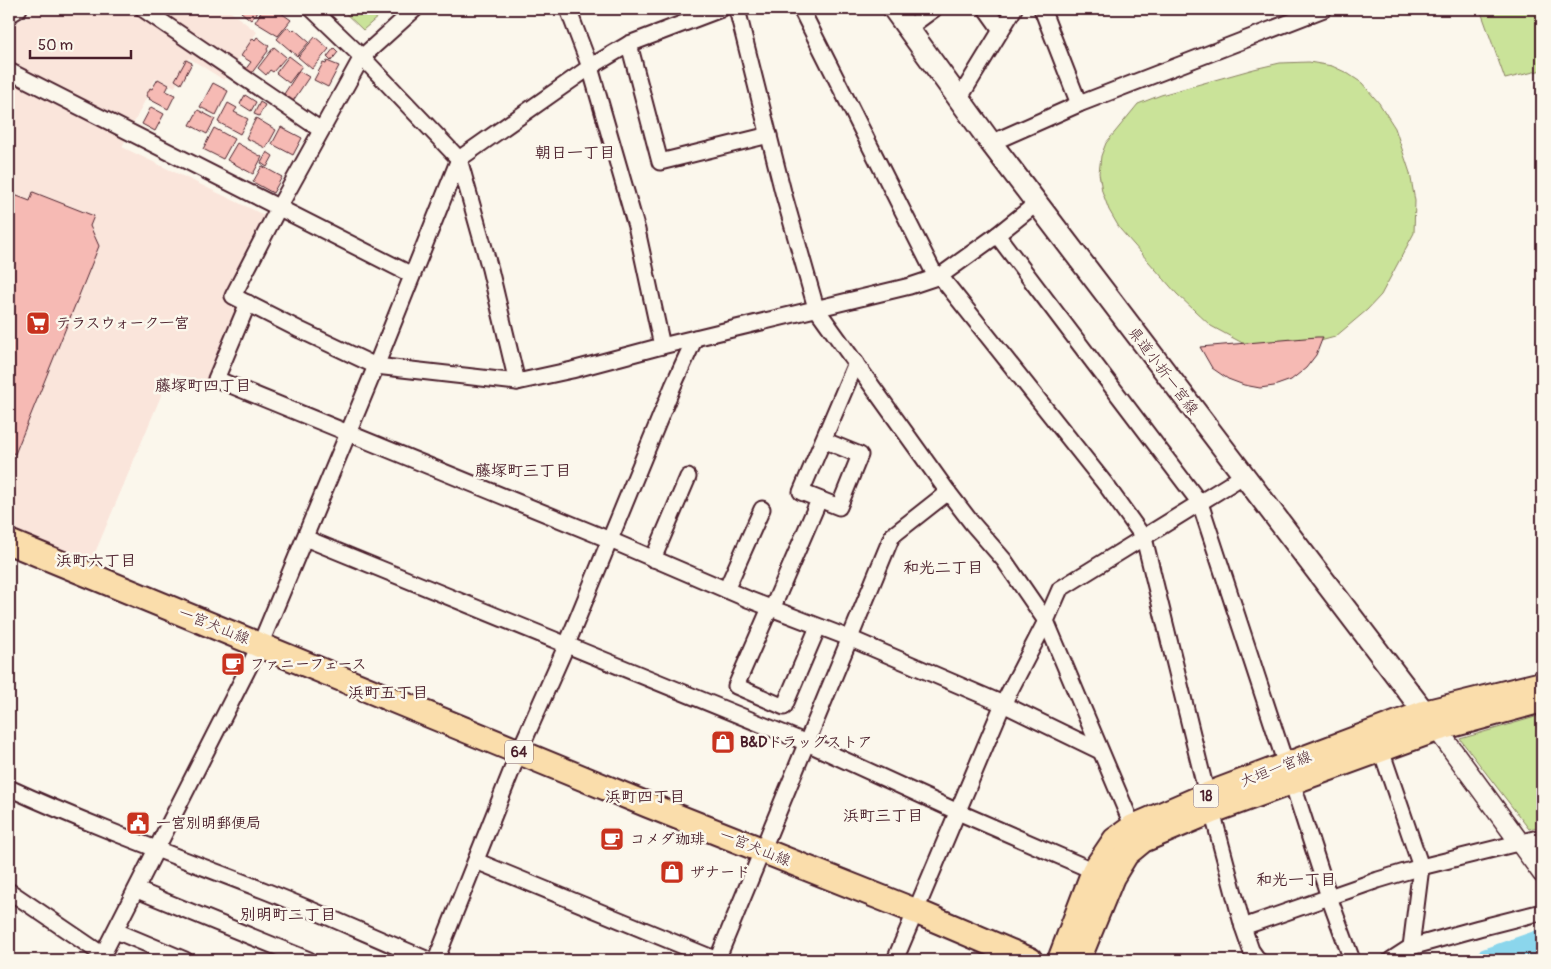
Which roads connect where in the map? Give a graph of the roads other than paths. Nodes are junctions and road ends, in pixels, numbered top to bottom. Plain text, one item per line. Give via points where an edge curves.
1 (20, 9) edge
2 (143, 9) edge
3 (312, 9) edge
4 (415, 9) edge
5 (568, 9) edge
6 (721, 9) edge
7 (737, 9) edge
8 (801, 9) edge
9 (894, 9) edge
10 (934, 9) edge
11 (986, 9) edge
12 (1014, 9) edge
13 (1042, 9) edge
14 (1324, 9) edge
15 (1301, 13) edge
16 (9, 15) edge
17 (908, 28) junction
18 (1001, 30) junction
19 (628, 44) junction
20 (362, 57) junction
21 (590, 67) junction
22 (9, 71) edge
23 (959, 100) junction
24 (1079, 104) junction
25 (322, 130) junction
26 (769, 134) junction
27 (991, 143) junction
28 (459, 159) junction
29 (1037, 203) junction
30 (279, 207) junction
31 (997, 235) junction
32 (412, 275) junction
33 (938, 276) junction
34 (248, 304) junction
35 (816, 308) junction
36 (694, 338) junction
37 (662, 346) junction
38 (856, 363) junction
39 (376, 366) junction
40 (517, 382) junction
41 (347, 433) junction
42 (823, 440) junction
43 (1243, 476) junction
44 (688, 477) dead end
45 (948, 492) junction
46 (1200, 503) junction
47 (816, 507) dead end
48 (762, 509) dead end
49 (305, 538) junction
50 (1144, 538) junction
51 (610, 540) junction
52 (9, 542) edge
53 (652, 559) junction
54 (726, 590) junction
55 (771, 609) junction
56 (1046, 621) junction
57 (818, 627) junction
58 (849, 638) junction
59 (567, 644) junction
60 (260, 645) junction
61 (1542, 684) edge
62 (1542, 700) edge
63 (1003, 704) junction
64 (1430, 721) junction
65 (806, 743) junction
66 (1381, 750) junction
67 (1100, 751) junction
68 (520, 752) junction
69 (1289, 774) junction
70 (9, 788) edge
71 (1210, 803) junction
72 (958, 812) junction
73 (1133, 827) junction
74 (1542, 837) edge
75 (1520, 842) junction
76 (761, 850) junction
77 (156, 851) junction
78 (476, 861) junction
79 (1421, 867) junction
80 (1094, 872) junction
81 (1542, 873) edge
82 (137, 890) junction
83 (9, 891) edge
84 (1329, 897) junction
85 (915, 911) junction
86 (1542, 912) edge
87 (1243, 927) junction
88 (116, 932) junction
89 (1411, 947) junction
90 (102, 958) edge
91 (185, 960) edge
92 (308, 960) edge
93 (428, 960) edge
94 (436, 960) edge
95 (717, 960) edge
96 (895, 960) edge
97 (1030, 960) edge
98 (1060, 960) edge
99 (1078, 960) edge
100 (1258, 960) edge
101 (1352, 960) edge
102 (1391, 960) edge

1 - 16 street
2 - 25 street
3 - 20 street
4 - 20 street
5 - 21 street
6 - 19 street
7 - 26 street
8 - 33 street
9 - 17 main road, 県道小折一宮線
10 - 17 street
11 - 18 street
12 - 18 street
13 - 24 street
14 - 15 street
15 - 24 street
17 - 23 main road, 県道小折一宮線
18 - 23 street
19 - 21 street
19 - 26 street via 660,162
20 - 25 street
20 - 28 street
21 - 28 street
21 - 37 street via 637,230
22 - 30 street
23 - 27 main road, 県道小折一宮線
24 - 27 street
25 - 30 street
26 - 35 street
27 - 29 main road, 県道小折一宮線
28 - 32 street
28 - 40 street
29 - 31 street
29 - 43 main road, 県道小折一宮線
30 - 32 street
30 - 34 street via 233,296
31 - 33 street
31 - 46 street
32 - 39 street
33 - 35 street via 910,286
33 - 50 street via 1106,485
34 - 39 street
34 - 41 street via 216,379
35 - 36 street
35 - 38 street
36 - 37 street
36 - 51 street
37 - 40 street
38 - 42 street
38 - 45 street
39 - 40 street
39 - 41 street
41 - 49 street
41 - 51 street
42 - 42 street via 801,492 839,507 860,455
43 - 46 street
43 - 64 main road, 県道小折一宮線
44 - 53 street
45 - 56 street via 1004,560
45 - 58 street via 892,536
46 - 50 street
46 - 69 street
47 - 55 street
48 - 54 street
49 - 59 street
49 - 60 street
50 - 56 street via 1060,589
50 - 71 street
51 - 53 street
51 - 59 street
52 - 60 main road, 一宮犬山線 / 64
53 - 54 street
54 - 55 street
55 - 57 street
55 - 57 street via 736,686 784,707
56 - 63 street
56 - 67 street
57 - 58 street
58 - 63 street
58 - 65 street
59 - 65 street
59 - 68 street
60 - 68 main road, 一宮犬山線 / 64
60 - 77 street
61 - 64 main road, 大垣一宮線 / 18
62 - 64 main road, 大垣一宮線 / 18
63 - 67 street
63 - 72 street
64 - 66 main road, 大垣一宮線 / 18
64 - 69 main road, 大垣一宮線 / 18
64 - 75 street
65 - 72 street
65 - 76 street
66 - 69 main road, 大垣一宮線 / 18
66 - 79 street
67 - 73 street
68 - 76 main road, 一宮犬山線 / 64
68 - 78 street
69 - 71 main road, 大垣一宮線 / 18
69 - 84 street
70 - 77 street
71 - 73 main road, 大垣一宮線 / 18
71 - 87 street
71 - 99 main road, 大垣一宮線 / 18 via 1142,840 1126,854 1112,877
72 - 80 street
72 - 85 street
73 - 80 main road, 大垣一宮線 / 18 via 1115,840
74 - 75 street
75 - 79 street
75 - 81 street
76 - 85 main road, 一宮犬山線 / 64
76 - 95 street
77 - 82 street
77 - 93 street via 265,891
78 - 94 street
78 - 95 street
79 - 84 street
79 - 89 street
80 - 98 main road, 大垣一宮線 / 18
82 - 88 street
82 - 92 street
83 - 90 street
84 - 87 street
84 - 101 street
85 - 96 street
85 - 97 main road, 一宮犬山線 / 64
86 - 89 street
87 - 100 street via 1250,950
88 - 90 street
88 - 91 street
89 - 102 street

